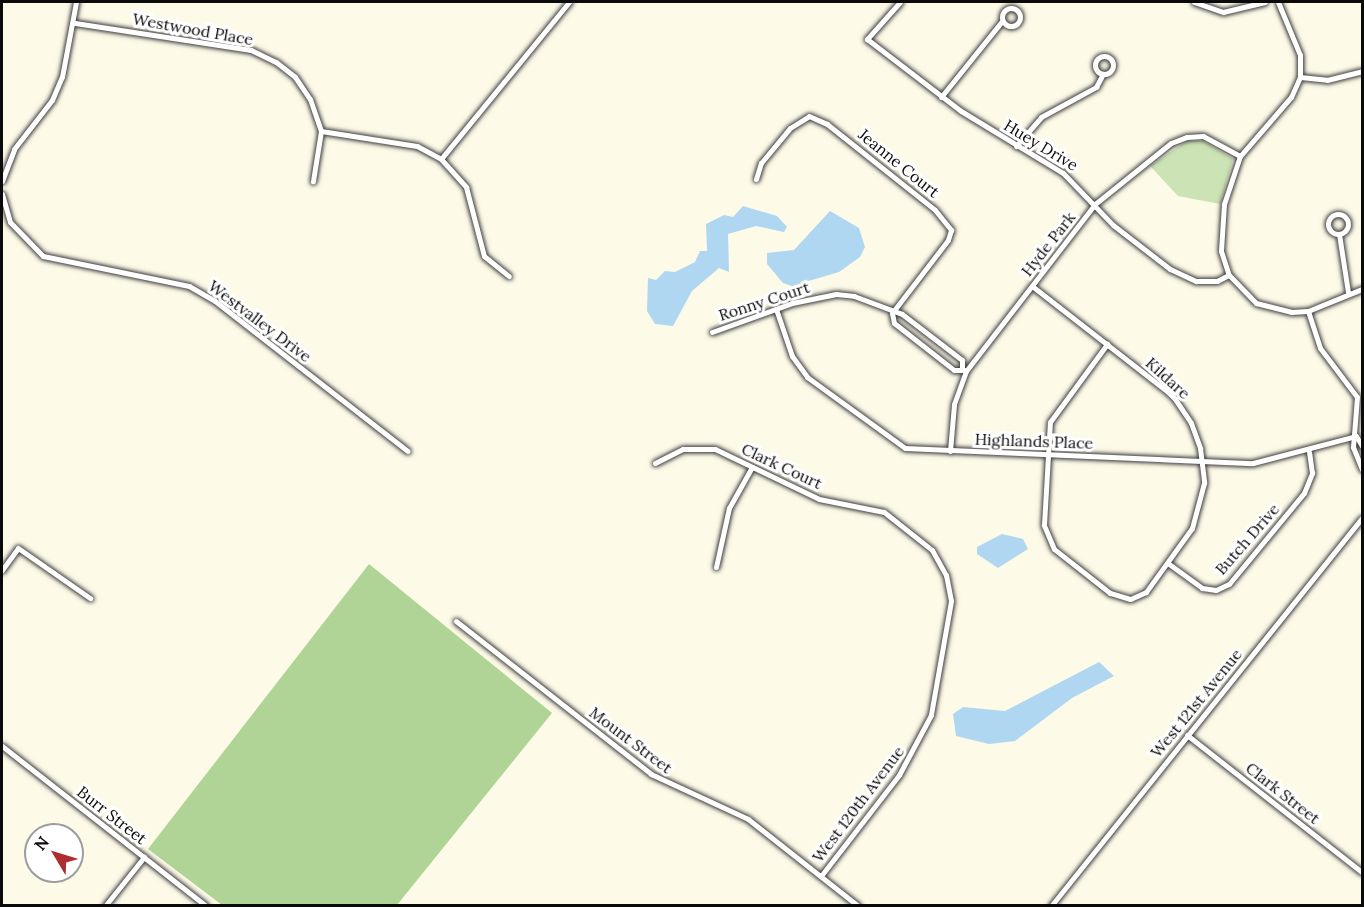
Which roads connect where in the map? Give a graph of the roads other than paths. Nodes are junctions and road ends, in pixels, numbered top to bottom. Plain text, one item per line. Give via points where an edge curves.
1 (76, 2) edge
2 (560, 2) edge
3 (900, 2) edge
4 (1194, 2) edge
5 (1264, 2) edge
6 (1278, 2) edge
7 (567, 4) edge
8 (1002, 21) dead end
9 (75, 23) junction
10 (1362, 71) edge
11 (1103, 74) dead end
12 (1300, 77) junction
13 (940, 97) junction
14 (321, 131) junction
15 (1016, 146) junction
16 (1240, 156) junction
17 (441, 159) junction
18 (756, 179) dead end
19 (2, 181) edge
20 (313, 181) dead end
21 (2, 194) edge
22 (1095, 204) junction
23 (1339, 234) dead end
24 (1229, 275) junction
25 (509, 276) dead end
26 (1032, 286) junction
27 (1362, 290) edge
28 (1348, 292) junction
29 (776, 309) junction
30 (1308, 311) junction
31 (892, 313) junction
32 (712, 332) dead end
33 (1107, 344) junction
34 (964, 369) junction
35 (1356, 436) junction
36 (1362, 446) edge
37 (408, 451) dead end
38 (950, 451) junction
39 (1309, 452) junction
40 (1046, 456) junction
41 (1203, 461) junction
42 (655, 463) dead end
43 (752, 467) junction
44 (1362, 469) edge
45 (1362, 518) edge
46 (1169, 564) junction
47 (716, 567) dead end
48 (2, 570) edge
49 (946, 574) joint
50 (90, 598) dead end
51 (456, 621) dead end
52 (1187, 735) junction
53 (2, 746) edge
54 (144, 857) junction
55 (1362, 872) edge
56 (821, 876) junction
57 (105, 906) edge
58 (206, 906) edge
59 (858, 906) edge
60 (1051, 906) edge

1 - 9 street
2 - 7 street
3 - 13 street, Huey Drive via 867,39
4 - 5 street via 1223,12
6 - 12 street via 1300,55
7 - 17 street
8 - 13 street
9 - 14 street, Westwood Place via 251,51 295,77 310,99
9 - 19 street via 52,100 14,149
10 - 12 street via 1327,80
11 - 15 street via 1096,87 1041,117
12 - 16 street via 1291,96
13 - 15 street, Huey Drive
14 - 17 street via 417,146
14 - 20 street, Westwood Place
15 - 22 street, Huey Drive via 1063,173
16 - 22 street, Hyde Park via 1203,136 1187,136 1171,143
16 - 24 street via 1228,188 1222,229
17 - 25 street via 466,187 484,256
18 - 31 street, Jeanne Court via 762,163 790,128 808,116 827,124 935,210 951,230 948,240
21 - 37 street, Westvalley Drive via 10,222 43,256 189,285
22 - 24 street, Huey Drive via 1138,247 1170,268 1196,280 1217,281
22 - 26 street, Hyde Park
23 - 28 street
24 - 30 street via 1256,303 1291,312
26 - 33 street, Kildare
26 - 34 street, Hyde Park
27 - 28 street
28 - 30 street
29 - 31 street, Ronny Court via 836,294 875,302
29 - 32 street, Ronny Court
29 - 38 street, Highlands Place via 792,356 826,394 905,448
30 - 35 street via 1320,348 1357,397
31 - 34 street, Ronny Court via 902,314 962,360
31 - 34 street, Ronny Court via 894,323 954,370
33 - 40 street via 1054,414
33 - 41 street, Kildare via 1175,399 1191,423
34 - 38 street, Hyde Park via 954,404
35 - 36 street
35 - 39 street, Highlands Place
35 - 44 street via 1353,447
38 - 40 street, Highlands Place
39 - 41 street, Highlands Place via 1270,462
39 - 46 street, Butch Drive via 1312,473 1304,493 1229,584 1216,590 1202,588
40 - 41 street, Highlands Place
40 - 46 street, Kildare via 1044,525 1054,549 1122,599 1146,592
41 - 46 street, Kildare via 1199,510
42 - 43 street, Clark Court via 697,446 715,449
43 - 47 street via 729,508
43 - 49 street, Clark Court via 819,499 884,512 932,550
45 - 52 street, West 121st Avenue
48 - 50 street via 18,548
49 - 56 street, West 120th Avenue via 951,601 931,715 899,775
51 - 56 street, Mount Street via 651,774 748,819
52 - 55 street, Clark Street
52 - 60 street, West 121st Avenue
53 - 54 street, Burr Street
54 - 57 street
54 - 58 street, Burr Street
56 - 59 street, Mount Street

